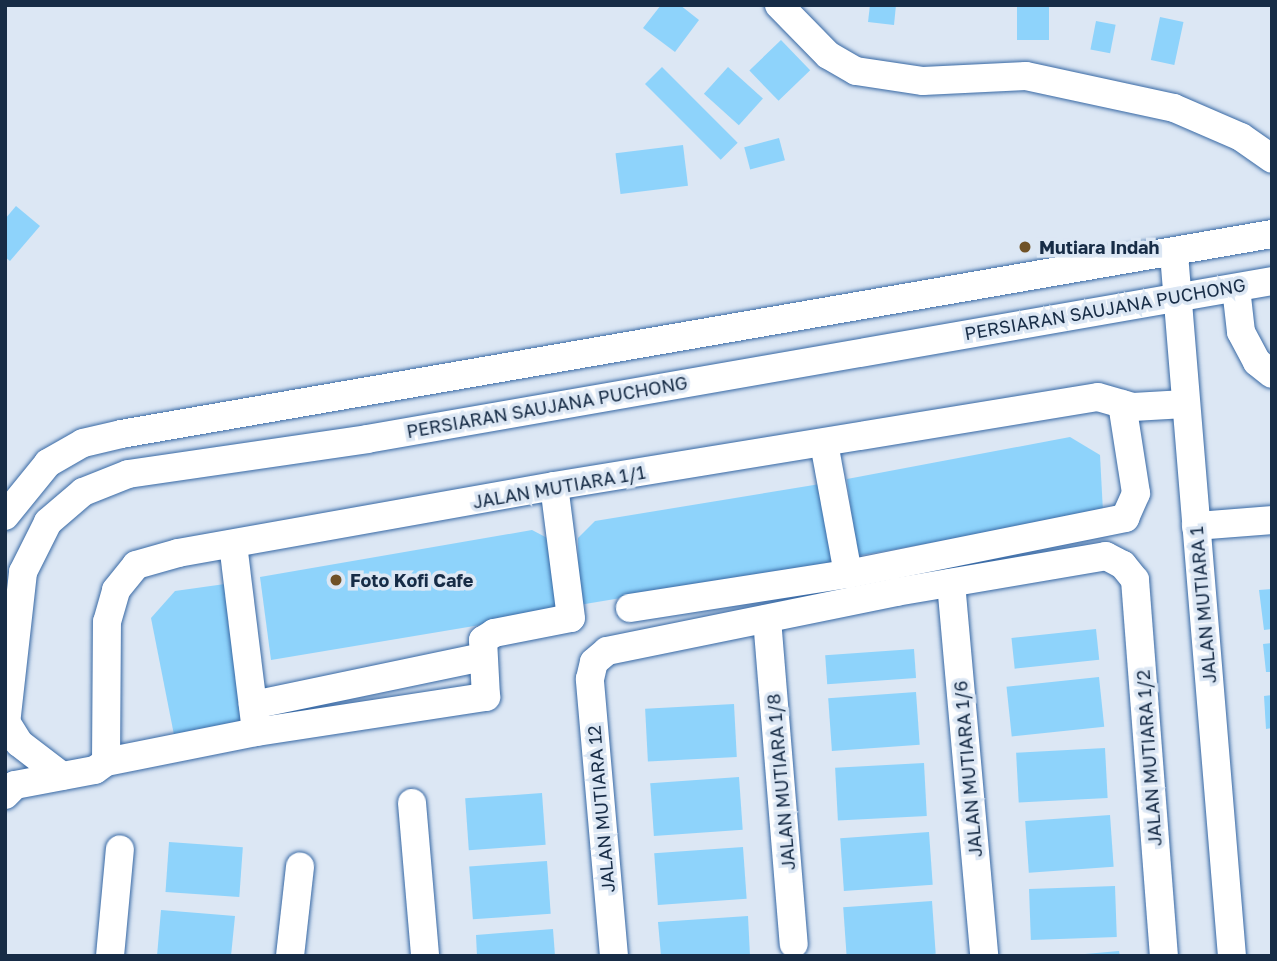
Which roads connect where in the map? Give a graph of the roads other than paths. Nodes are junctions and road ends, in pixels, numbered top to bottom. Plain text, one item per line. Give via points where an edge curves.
1 (779, 5) edge
2 (1272, 159) edge
3 (1272, 234) edge
4 (1174, 254) junction
5 (1272, 281) edge
6 (1236, 288) junction
7 (1177, 298) junction
8 (1272, 374) edge
9 (1122, 404) junction
10 (1185, 404) junction
11 (824, 443) junction
12 (554, 486) junction
13 (5, 516) edge
14 (1272, 520) edge
15 (1196, 526) junction
16 (233, 544) junction
17 (848, 574) junction
18 (951, 583) junction
19 (630, 608) dead end
20 (767, 619) junction
21 (482, 657) junction
22 (255, 719) junction
23 (6, 722) edge
24 (5, 733) edge
25 (106, 762) junction
26 (62, 776) junction
27 (5, 795) edge
28 (411, 803) dead end
29 (120, 849) dead end
30 (300, 867) dead end
31 (794, 944) dead end
32 (110, 956) edge
33 (290, 956) edge
34 (425, 956) edge
35 (614, 956) edge
36 (984, 956) edge
37 (1164, 956) edge
38 (1232, 956) edge

1 - 2 street via 828,55 856,71 923,81 1026,76 1174,108 1241,137
3 - 4 street
4 - 7 street, JALAN MUTIARA 1
4 - 13 street via 121,434 83,443 48,463
5 - 6 street, PERSIARAN SAUJANA PUCHONG
6 - 7 street, PERSIARAN SAUJANA PUCHONG
6 - 8 street via 1241,332 1257,362
7 - 10 street, JALAN MUTIARA 1
7 - 23 street, PERSIARAN SAUJANA PUCHONG via 367,439 128,474 83,492 48,522 23,572
9 - 10 street, JALAN MUTIARA 1/1
9 - 11 street, JALAN MUTIARA 1/1 via 1098,397
9 - 17 street via 1136,493 1125,519
10 - 15 street, JALAN MUTIARA 1
11 - 12 street, JALAN MUTIARA 1/1
11 - 17 street
12 - 16 street, JALAN MUTIARA 1/1
12 - 21 street via 571,618 494,633 483,640
14 - 15 street
15 - 38 street, JALAN MUTIARA 1
16 - 22 street
16 - 25 street, JALAN MUTIARA 1/1 via 136,565 116,590 107,622
17 - 19 street
18 - 20 street
18 - 36 street, JALAN MUTIARA 1/6
18 - 37 street, JALAN MUTIARA 1/2 via 1106,556 1123,565 1135,580
20 - 31 street, JALAN MUTIARA 1/8
20 - 35 street, JALAN MUTIARA 12 via 607,650 594,662 590,679
21 - 22 street
21 - 22 street via 486,697
22 - 25 street
23 - 24 street, PERSIARAN SAUJANA PUCHONG
23 - 26 street via 19,743
25 - 26 street via 95,770
26 - 27 street via 15,785
28 - 34 street
29 - 32 street
30 - 33 street

